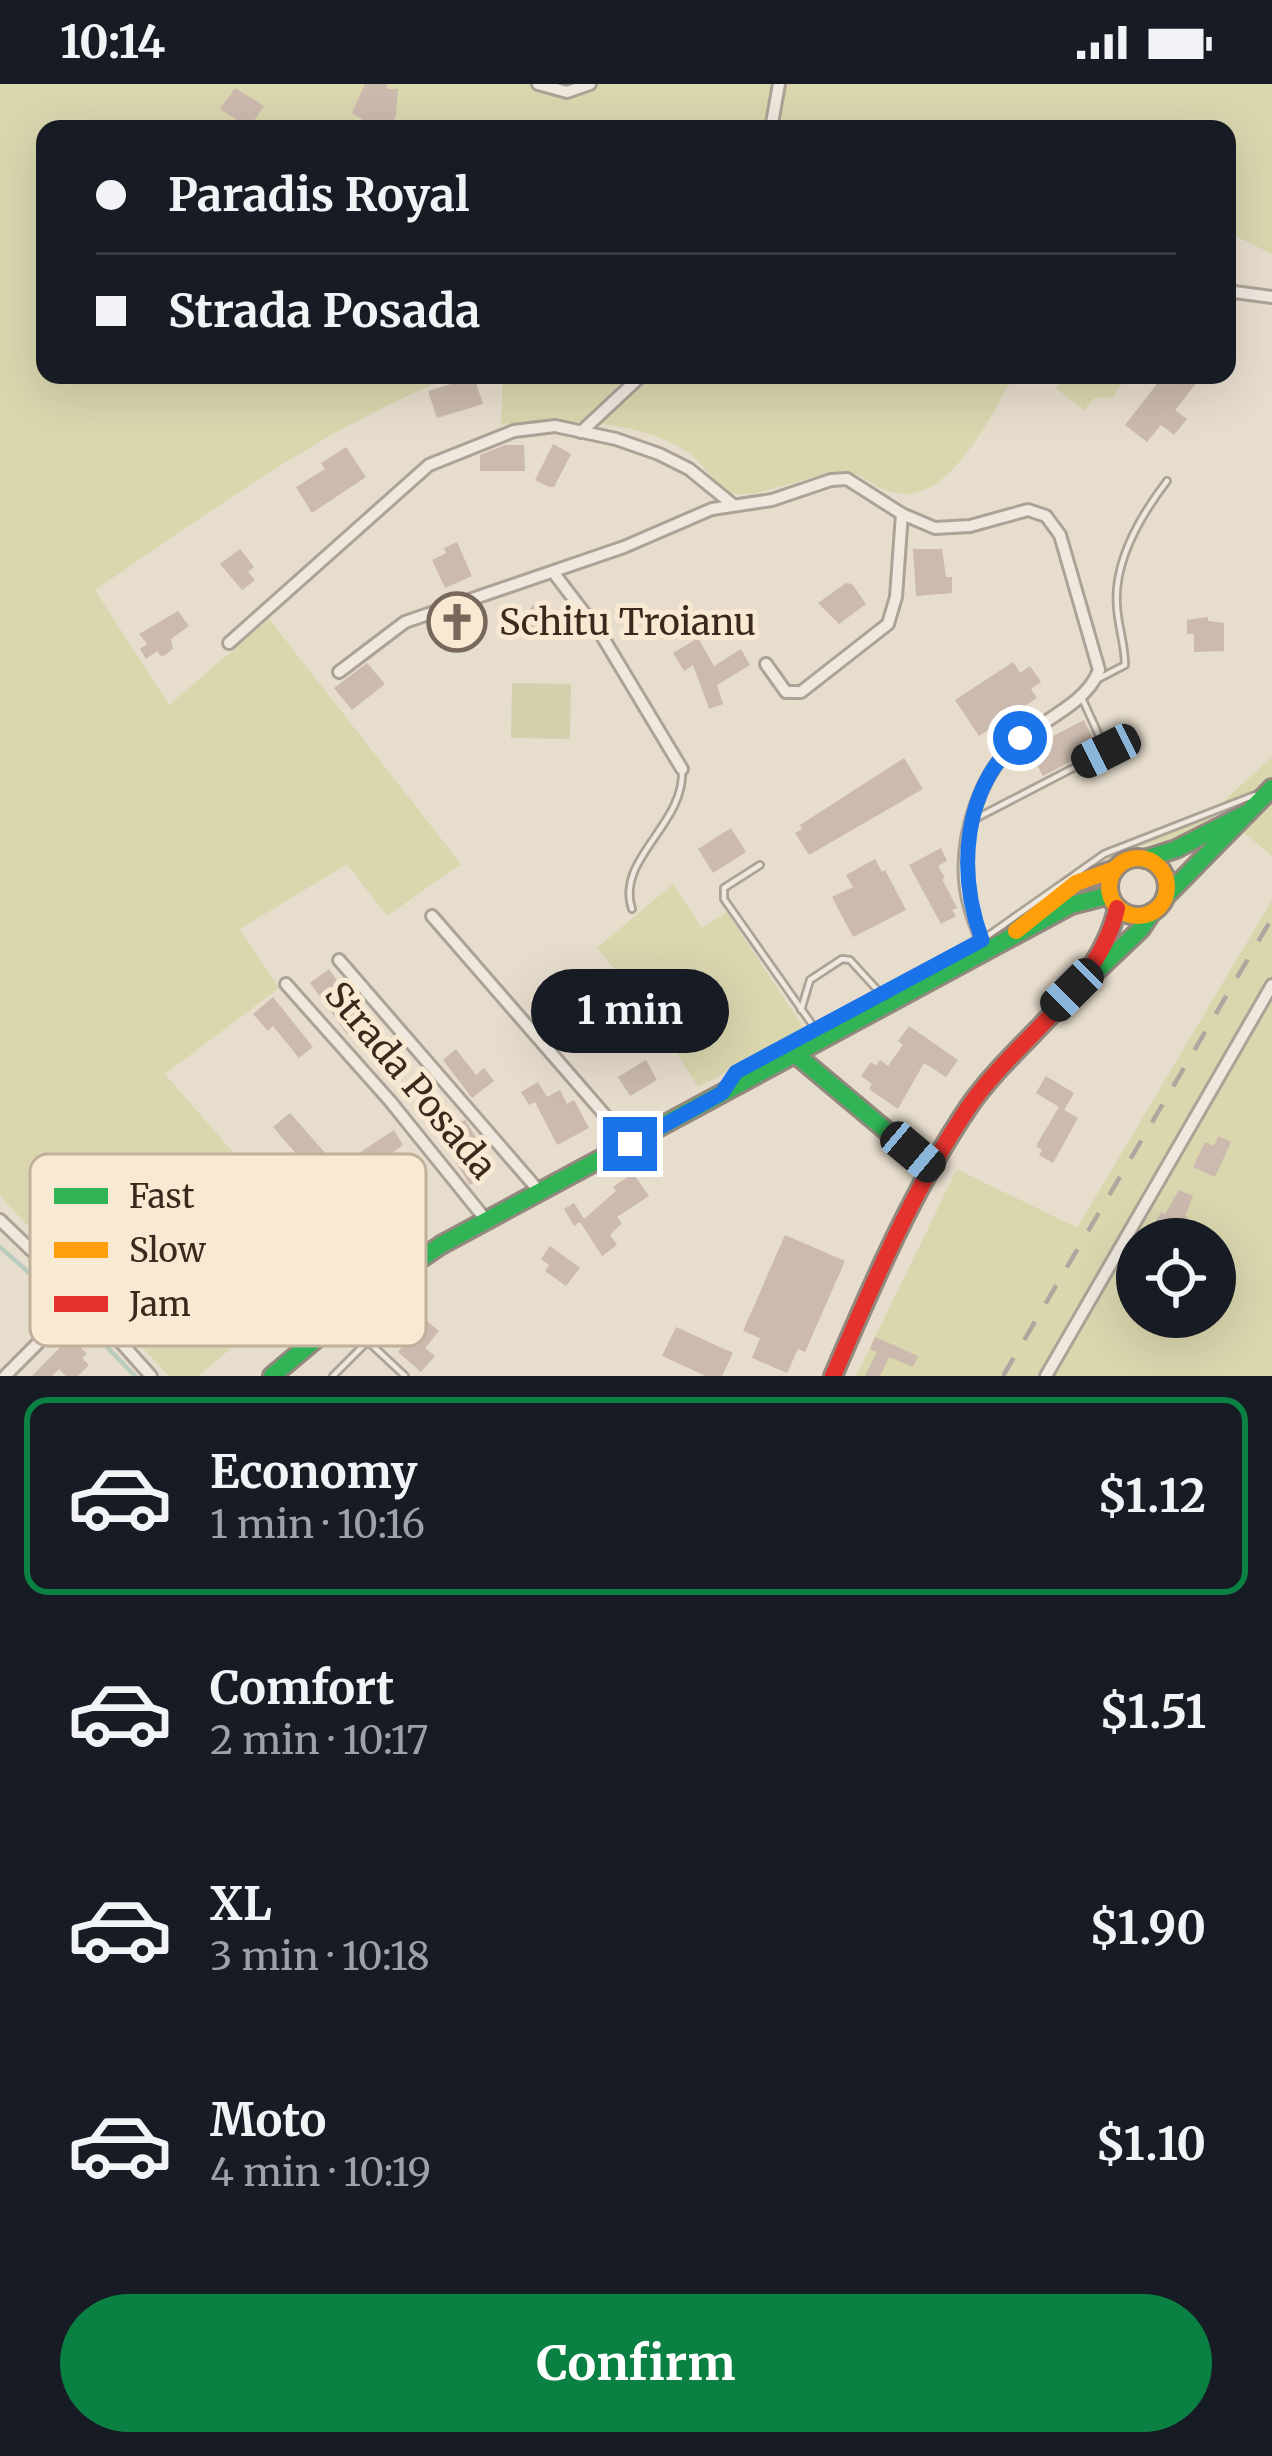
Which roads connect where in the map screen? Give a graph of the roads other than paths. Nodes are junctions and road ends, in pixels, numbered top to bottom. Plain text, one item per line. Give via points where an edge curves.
1 (538, 84) edge
2 (590, 84) edge
3 (779, 84) edge
4 (773, 120) edge
5 (1236, 292) edge
6 (1272, 297) edge
7 (632, 384) edge
8 (581, 432) junction
9 (1167, 481) dead end
10 (732, 504) junction
11 (902, 514) junction
12 (557, 570) junction
13 (229, 643) dead end
14 (766, 664) dead end
15 (340, 671) dead end
16 (1095, 680) junction
17 (1081, 695) junction
18 (682, 769) joint
19 (1272, 789) edge
20 (1246, 813) junction
21 (973, 820) junction
22 (1145, 859) junction
23 (760, 865) dead end
24 (1115, 869) junction
25 (1113, 902) junction
26 (1159, 905) junction
27 (632, 909) dead end
28 (431, 916) dead end
29 (1008, 939) junction
30 (984, 945) junction
31 (339, 960) dead end
32 (286, 984) dead end
33 (1272, 985) edge
34 (1072, 990) junction
35 (885, 999) junction
36 (801, 1010) junction
37 (819, 1035) junction
38 (795, 1054) junction
39 (722, 1093) junction
40 (630, 1144) junction
41 (931, 1168) junction
42 (539, 1191) junction
43 (0, 1220) edge
44 (486, 1220) junction
45 (30, 1249) edge
46 (426, 1258) edge
47 (35, 1346) edge
48 (125, 1346) edge
49 (306, 1346) edge
50 (364, 1346) edge
51 (372, 1346) edge
52 (5, 1376) edge
53 (152, 1376) edge
54 (272, 1376) edge
55 (333, 1376) edge
56 (406, 1376) edge
57 (833, 1376) edge
58 (1046, 1376) edge

1 - 2 street via 567,92
3 - 4 street
5 - 6 street
7 - 8 street
8 - 10 street via 676,461
8 - 13 street via 514,431 429,465
9 - 16 lane via 1119,575 1125,665
10 - 11 street via 847,479
10 - 12 street
11 - 14 street via 888,624 801,692 786,692
11 - 16 street via 954,529 1016,510 1046,516 1060,535 1099,670
12 - 15 street via 405,622
12 - 18 street
16 - 17 street
17 - 21 street via 1009,748
17 - 21 lane via 1106,751
18 - 27 lane via 671,817 630,879
19 - 20 main road
19 - 30 lane via 1104,854
20 - 22 main road
20 - 26 main road
21 - 30 street via 965,873
22 - 24 main road
22 - 26 main road via 1166,878
23 - 36 lane via 723,895
24 - 25 main road
24 - 29 main road, Strada Posada via 1076,883
25 - 26 main road via 1134,916
25 - 29 main road, Strada Posada via 1084,899
25 - 34 main road via 1110,938
26 - 34 main road
28 - 40 street
29 - 30 main road, Strada Posada
30 - 35 main road, Strada Posada
31 - 42 street
32 - 44 street, Strada Posada
33 - 58 street
34 - 41 main road via 1000,1066
35 - 36 lane via 845,958 810,980
35 - 37 main road, Strada Posada
36 - 37 lane
37 - 38 main road, Strada Posada
37 - 39 lane via 736,1072
38 - 39 main road, Strada Posada
38 - 41 main road
39 - 40 main road, Strada Posada
40 - 42 main road, Strada Posada
41 - 57 main road
42 - 44 main road, Strada Posada
43 - 45 street
44 - 46 main road, Strada Posada
47 - 52 street
48 - 53 street
49 - 54 main road, Strada Posada
50 - 55 lane
51 - 56 lane

